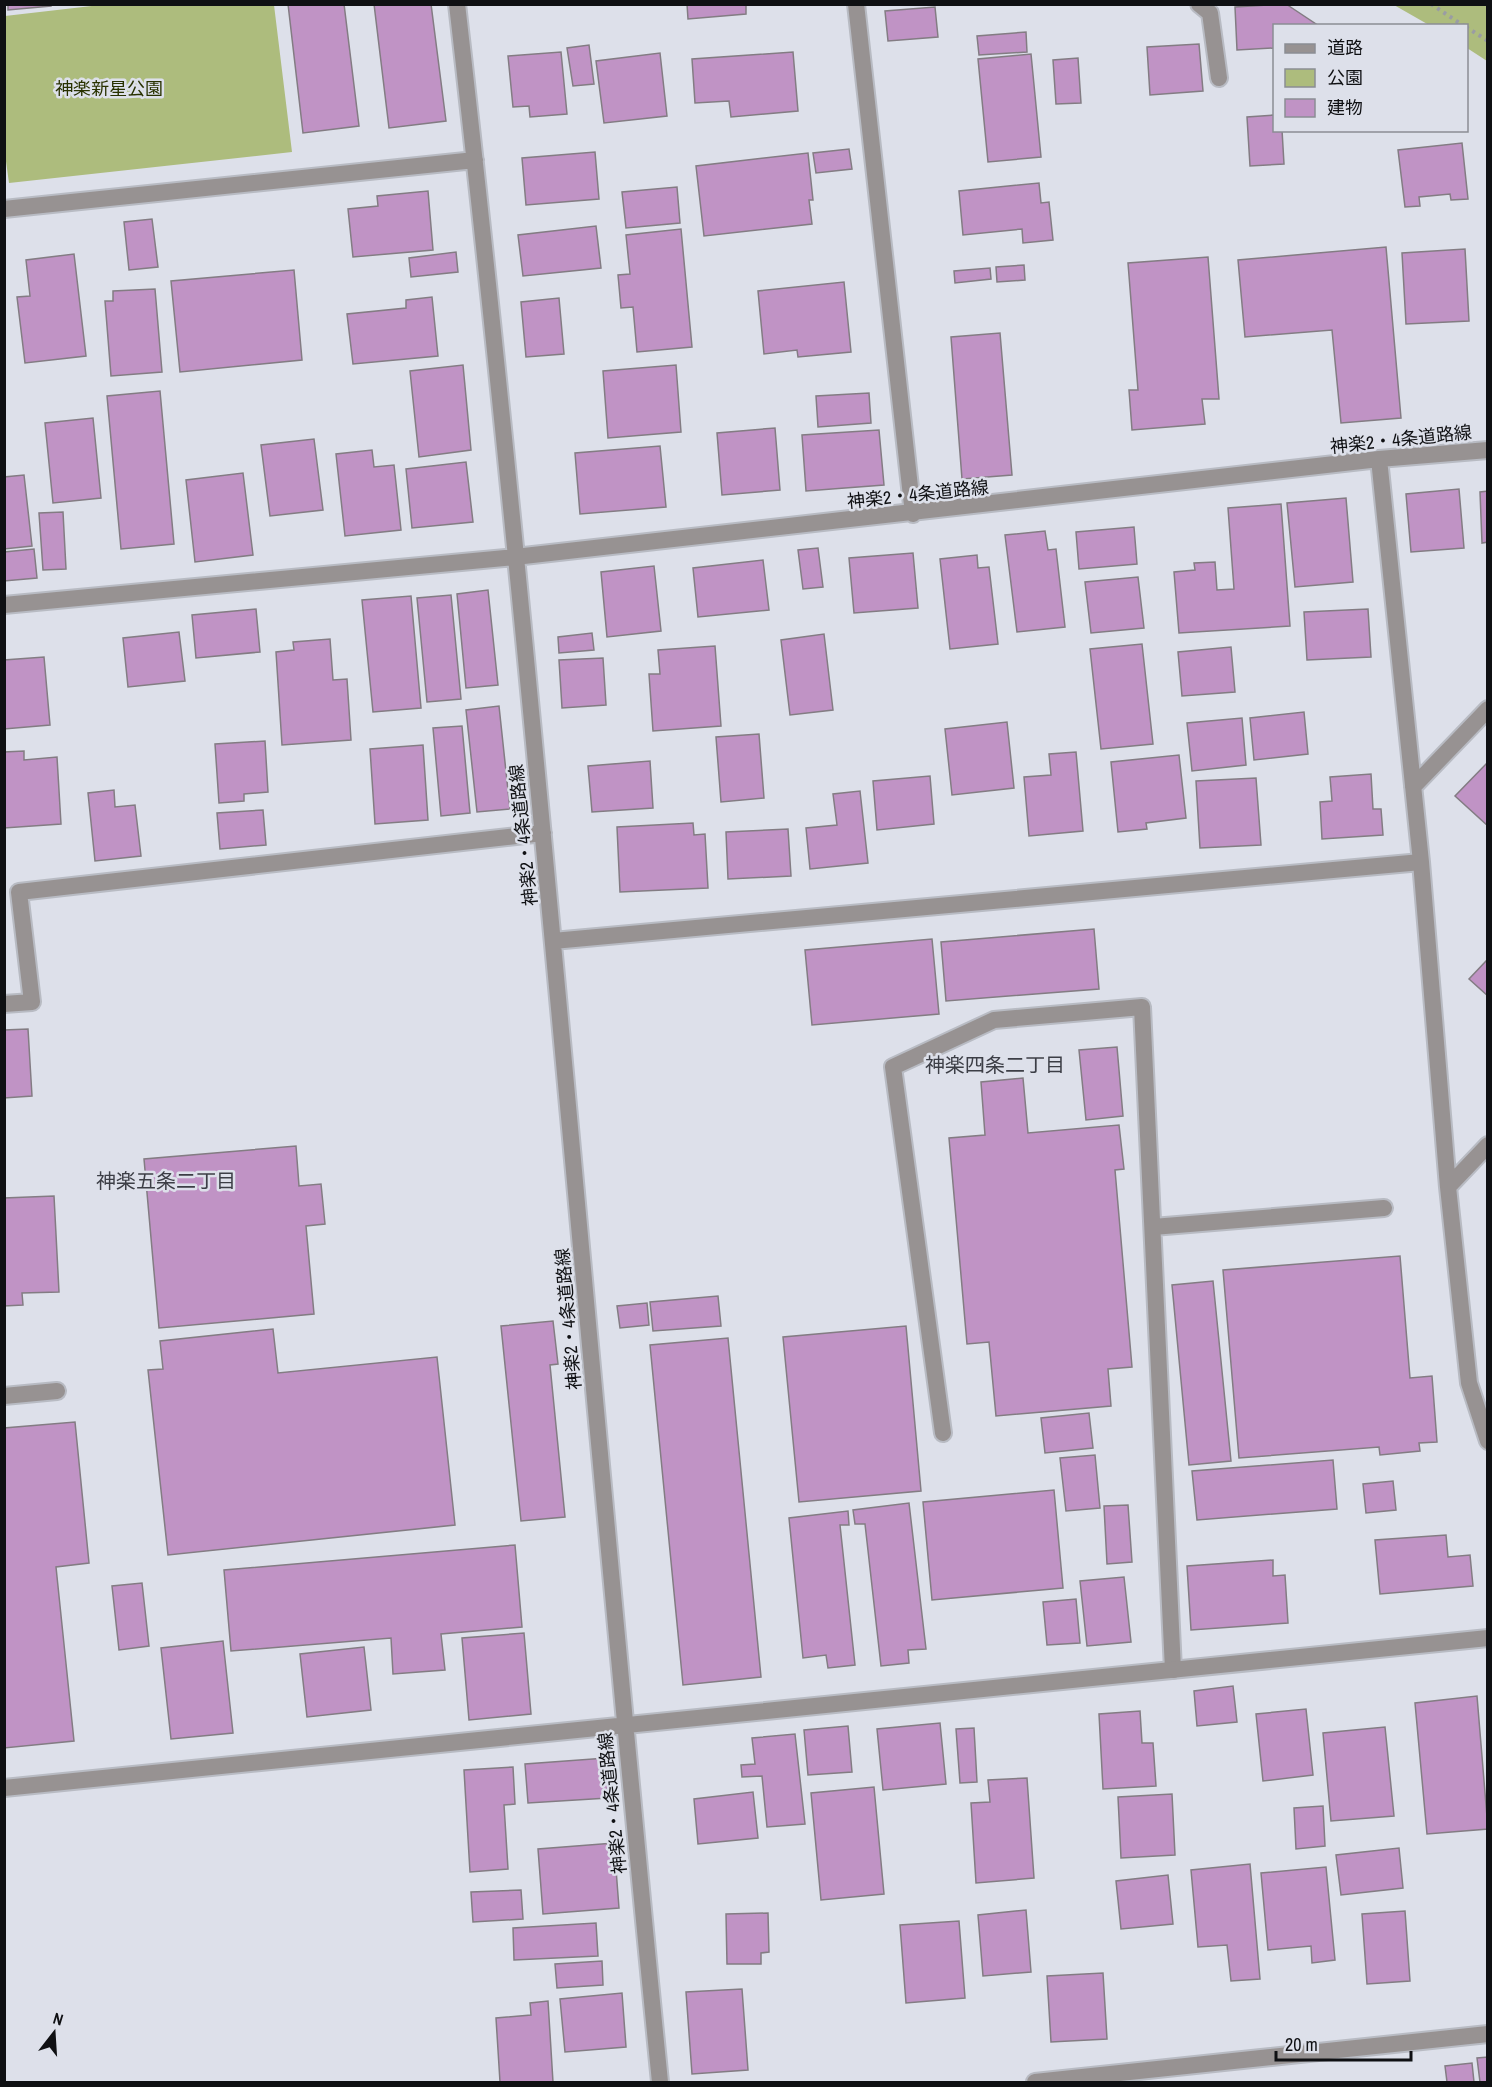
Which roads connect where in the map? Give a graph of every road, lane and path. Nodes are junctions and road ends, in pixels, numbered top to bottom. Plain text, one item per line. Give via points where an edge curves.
1 (457, 4) edge
2 (856, 4) edge
3 (1199, 4) edge
4 (1431, 4) edge
5 (1462, 24) edge
6 (1468, 28) edge
7 (1488, 41) edge
8 (1219, 78) dead end
9 (475, 160) junction
10 (4, 208) edge
11 (1488, 450) edge
12 (1379, 459) junction
13 (913, 514) junction
14 (515, 557) junction
15 (4, 605) edge
16 (1488, 709) edge
17 (1413, 787) junction
18 (543, 833) junction
19 (1420, 862) junction
20 (554, 941) junction
21 (4, 1004) edge
22 (1488, 1145) edge
23 (1448, 1187) junction
24 (1384, 1208) dead end
25 (1153, 1227) junction
26 (57, 1391) dead end
27 (4, 1396) edge
28 (943, 1433) dead end
29 (1488, 1441) edge
30 (1488, 1638) edge
31 (1173, 1670) junction
32 (623, 1724) junction
33 (4, 1788) edge
34 (1488, 2034) edge
35 (660, 2082) edge
36 (1035, 2082) edge

1 - 9 street
2 - 13 street
3 - 8 street via 1210,13
4 - 5 path
6 - 7 path
9 - 10 street
9 - 14 street
11 - 12 street, 神楽2・4条道路線
12 - 13 street, 神楽2・4条道路線
12 - 17 street
13 - 14 street, 神楽2・4条道路線
14 - 15 street
14 - 18 street, 神楽2・4条道路線
16 - 17 street
17 - 19 street
18 - 20 street, 神楽2・4条道路線
18 - 21 street via 19,892 32,1002
19 - 20 street
19 - 23 street
20 - 32 street, 神楽2・4条道路線
22 - 23 street
23 - 29 street via 1469,1383
24 - 25 street
25 - 28 street via 1142,1007 994,1020 893,1067
25 - 31 street
26 - 27 street
30 - 31 street
31 - 32 street
32 - 33 street
32 - 35 street, 神楽2・4条道路線
34 - 36 street

